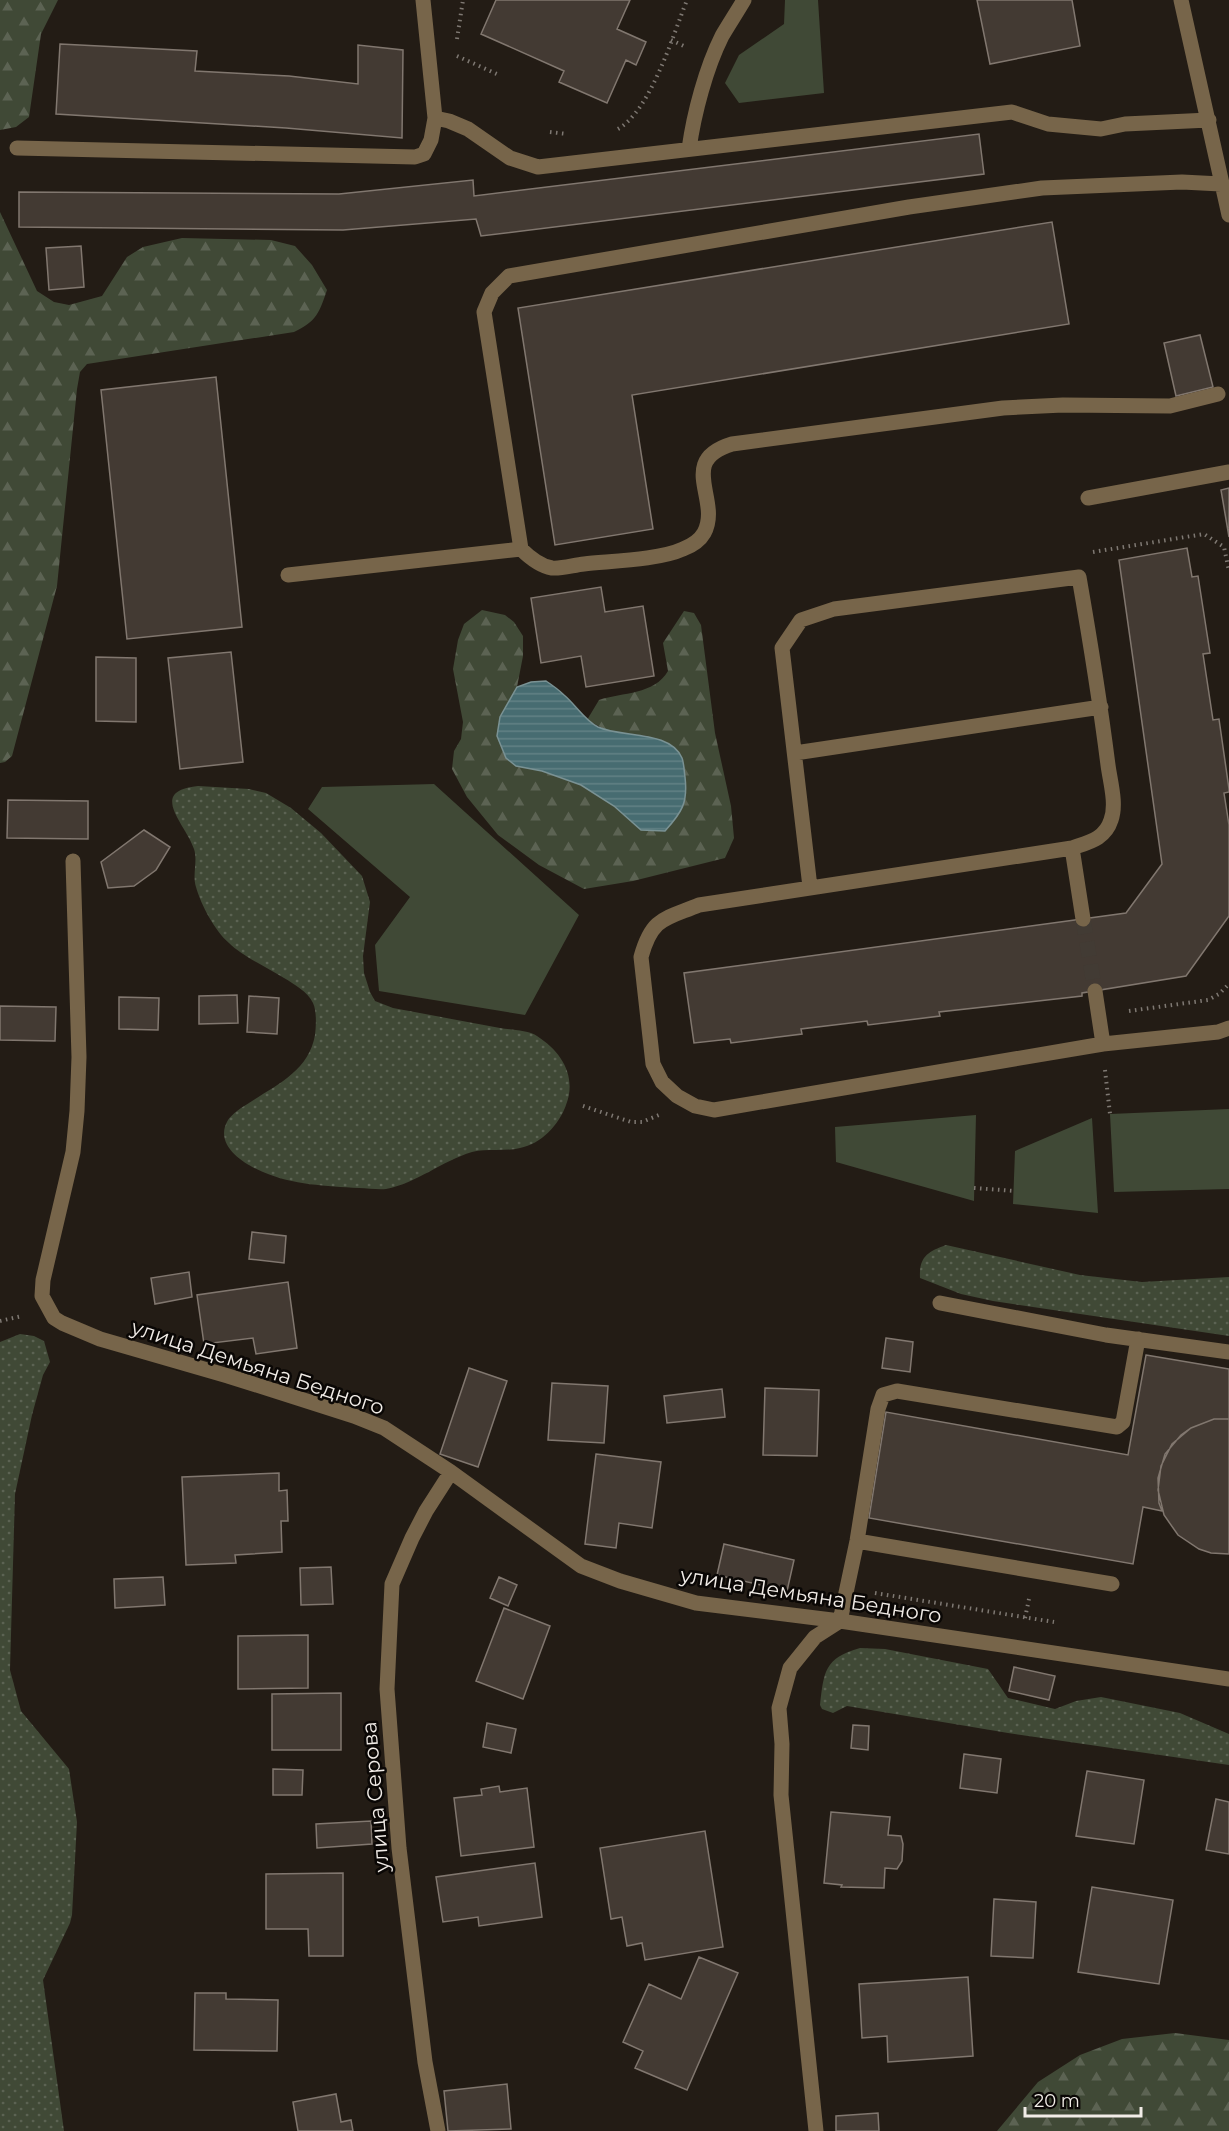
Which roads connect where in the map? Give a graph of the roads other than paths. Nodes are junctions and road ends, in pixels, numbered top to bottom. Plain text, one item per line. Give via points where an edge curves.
1 (423, 0) edge
2 (744, 0) edge
3 (1183, 0) edge
4 (435, 118) junction
5 (1209, 120) junction
6 (17, 148) dead end
7 (689, 149) junction
8 (1221, 184) junction
9 (1229, 214) edge
10 (1218, 394) dead end
11 (1229, 472) edge
12 (1088, 498) dead end
13 (521, 549) junction
14 (288, 575) dead end
15 (1101, 707) junction
16 (795, 753) junction
17 (1072, 848) junction
18 (73, 861) dead end
19 (810, 887) junction
20 (1083, 919) tunnel mouth
21 (1095, 991) tunnel mouth
22 (1229, 1028) edge
23 (1103, 1052) junction
24 (940, 1303) dead end
25 (1138, 1339) junction
26 (1229, 1352) edge
27 (451, 1472) junction
28 (857, 1541) junction
29 (1112, 1584) dead end
30 (840, 1621) junction
31 (1229, 1679) edge
32 (438, 2131) edge
33 (816, 2131) edge

1 - 4 street
2 - 7 street via 721,38 693,120
3 - 5 street
4 - 6 street via 424,154 415,157
4 - 7 street via 468,129 510,158 538,167
5 - 7 street via 1101,129 1048,124 1012,112
5 - 8 street
8 - 9 street
8 - 13 street via 1042,188 509,276 492,293 484,312
10 - 13 street via 1170,406 1003,408 732,444 709,456 704,468 708,522 701,538 683,550 552,568 528,557
11 - 12 street
13 - 14 street
15 - 16 street
15 - 16 street via 1079,578 834,609 801,620 782,648
15 - 17 street via 1112,796 1111,820 1104,834
16 - 19 street
17 - 19 street
17 - 20 street
18 - 27 street, улица Демьяна Бедного via 79,1057 72,1152 43,1280 42,1296 54,1318 100,1339 368,1421
19 - 23 street via 699,905 652,928 641,957 653,1064 662,1082 677,1096 714,1110
21 - 23 street
22 - 23 street
24 - 25 street
25 - 26 street
25 - 28 street via 1123,1422 1117,1427 897,1391 883,1395
27 - 30 street, улица Демьяна Бедного via 581,1566 696,1603
27 - 32 street, улица Серова via 426,1511 392,1584 387,1689 399,1848 424,2062
28 - 29 street
28 - 30 street
30 - 31 street, улица Демьяна Бедного
30 - 33 street via 815,1637 790,1668 780,1708 780,1795

